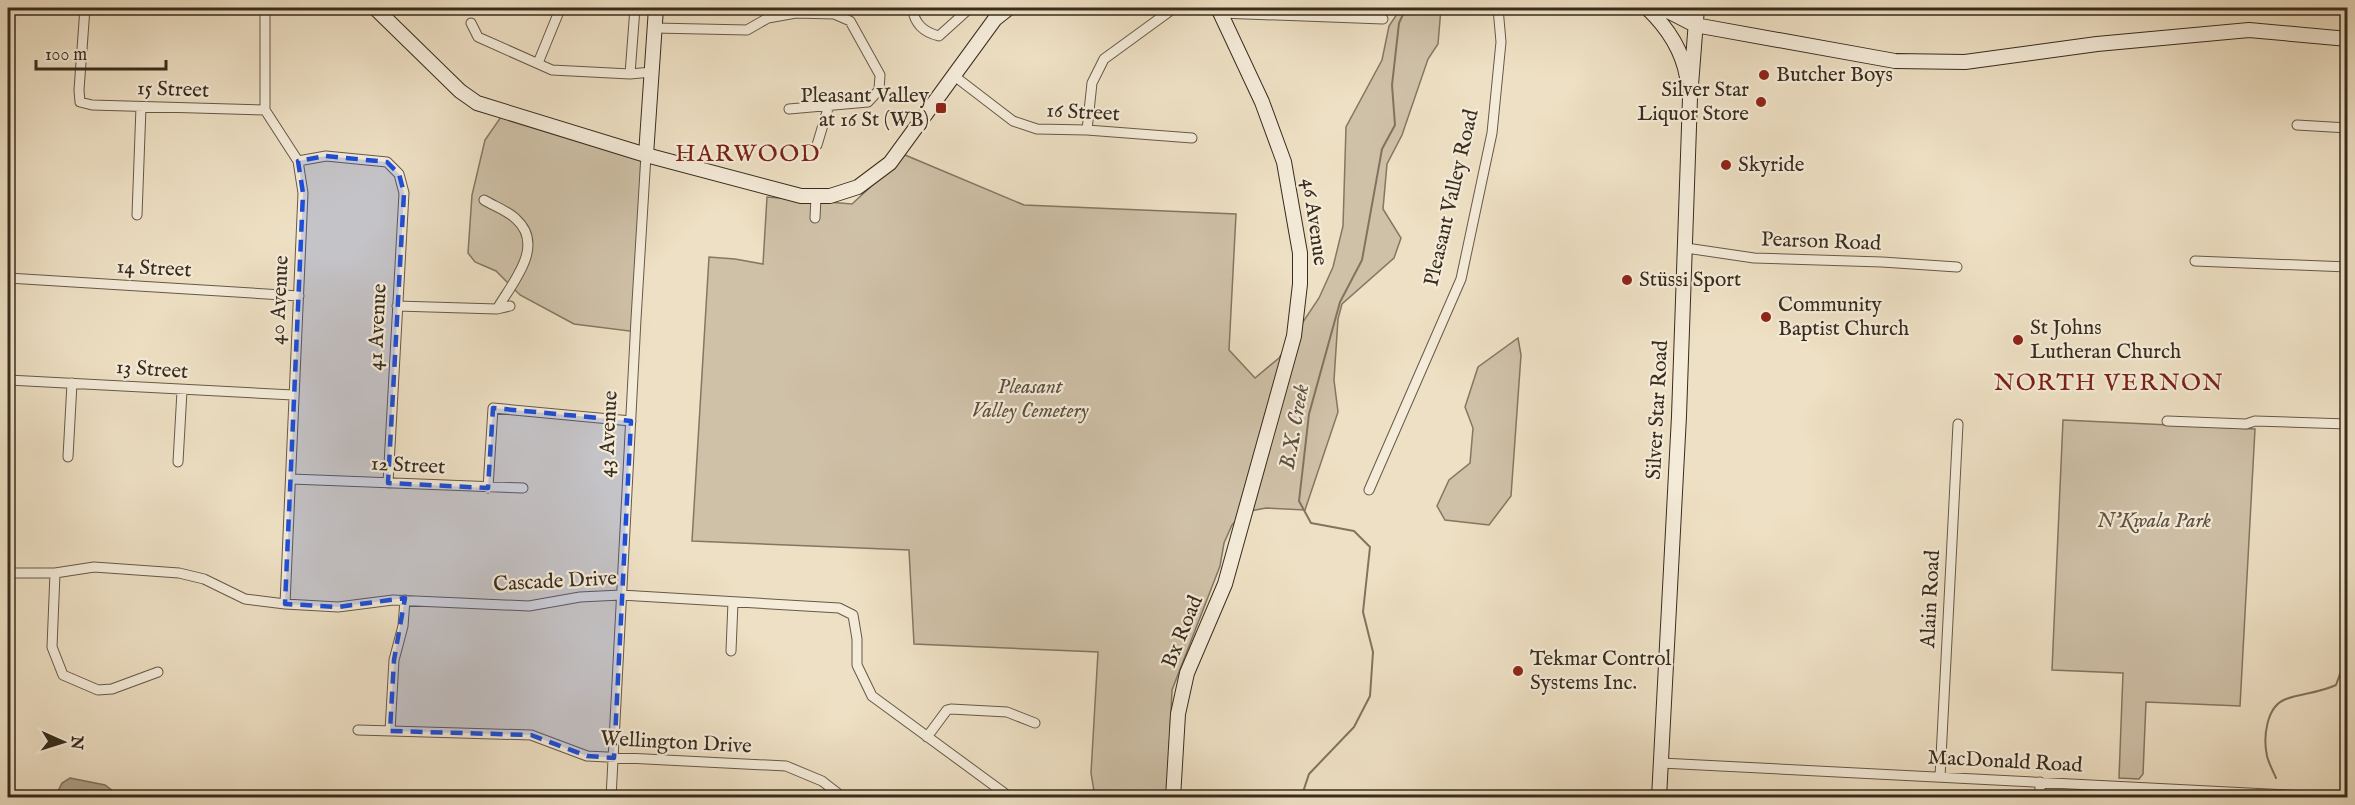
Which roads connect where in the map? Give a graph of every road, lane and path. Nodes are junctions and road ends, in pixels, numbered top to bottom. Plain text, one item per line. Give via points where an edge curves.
1 (85, 8) edge
2 (265, 8) edge
3 (375, 8) edge
4 (635, 8) edge
5 (656, 8) edge
6 (912, 8) edge
7 (970, 8) edge
8 (1009, 8) edge
9 (1174, 8) edge
10 (1498, 8) edge
11 (1647, 8) edge
12 (1662, 8) edge
13 (1697, 8) edge
14 (1219, 10) edge
15 (558, 14) dead end
16 (1383, 19) dead end
17 (471, 23) dead end
18 (1695, 25) junction
19 (655, 28) junction
20 (2348, 39) edge
21 (538, 63) junction
22 (652, 72) junction
23 (630, 74) junction
24 (953, 75) junction
25 (1690, 98) junction
26 (829, 105) junction
27 (141, 107) junction
28 (789, 109) dead end
29 (264, 110) junction
30 (2297, 125) dead end
31 (2348, 128) edge
32 (1087, 130) junction
33 (1192, 138) dead end
34 (817, 145) dead end
35 (646, 155) junction
36 (298, 161) junction
37 (816, 197) junction
38 (484, 200) dead end
39 (137, 215) dead end
40 (815, 218) dead end
41 (1686, 248) junction
42 (2195, 261) dead end
43 (1957, 267) dead end
44 (2348, 267) edge
45 (8, 278) edge
46 (299, 296) junction
47 (397, 306) junction
48 (510, 306) dead end
49 (497, 309) junction
50 (8, 380) edge
51 (72, 383) junction
52 (182, 391) junction
53 (293, 396) junction
54 (631, 421) junction
55 (2167, 421) dead end
56 (1958, 424) dead end
57 (2348, 424) edge
58 (68, 456) dead end
59 (178, 462) dead end
60 (291, 479) junction
61 (388, 483) junction
62 (1253, 486) joint
63 (488, 488) junction
64 (523, 488) dead end
65 (1369, 490) dead end
66 (8, 573) edge
67 (55, 573) junction
68 (621, 595) junction
69 (405, 600) junction
70 (733, 602) junction
71 (285, 604) junction
72 (731, 651) dead end
73 (158, 672) dead end
74 (1035, 723) dead end
75 (358, 730) dead end
76 (390, 731) junction
77 (927, 737) junction
78 (614, 758) junction
79 (1660, 763) junction
80 (1940, 777) junction
81 (2040, 782) junction
82 (611, 798) edge
83 (844, 798) edge
84 (1011, 798) edge
85 (1173, 798) edge
86 (1659, 798) edge
87 (2040, 798) edge
88 (2347, 798) edge

1 - 27 street, 15 Street via 80,102
2 - 29 street
3 - 35 street via 477,103
4 - 23 street
5 - 19 street, 43 Avenue
6 - 7 street via 914,20 927,33 939,36
8 - 24 street via 995,19
9 - 32 street via 1104,59 1092,83
10 - 65 street, Pleasant Valley Road via 1501,42 1492,133 1461,279
11 - 25 street via 1680,49
12 - 18 street
13 - 18 street, Silver Star Road
14 - 16 street
14 - 62 street, 46 Avenue via 1262,102 1284,162 1300,254 1294,336
15 - 21 street
17 - 21 street via 478,37
18 - 20 street via 1895,61 1965,62 2097,44 2249,30
18 - 25 street, Silver Star Road
19 - 22 street, 43 Avenue
19 - 26 street via 747,30 768,18 796,13 834,14 850,21 880,75 879,90 868,102
21 - 23 street via 552,70
22 - 23 street
22 - 35 street, 43 Avenue
24 - 32 street, 16 Street via 1013,121 1037,129
24 - 37 street via 890,163 858,187
25 - 41 street, Silver Star Road
26 - 28 street
26 - 34 street
27 - 29 street, 15 Street
27 - 39 street
29 - 36 street, 40 Avenue
30 - 31 street
32 - 33 street, 16 Street
35 - 37 street
35 - 54 street, 43 Avenue
36 - 46 street, 40 Avenue via 303,193
36 - 47 street, 41 Avenue via 326,156 387,162 399,174 404,193
37 - 40 street
38 - 49 street via 515,218 526,230 530,246
41 - 43 street, Pearson Road via 1754,258
41 - 79 street, Silver Star Road
42 - 44 street
45 - 46 street, 14 Street
46 - 53 street, 40 Avenue
47 - 49 street
47 - 61 street, 41 Avenue
48 - 49 street
50 - 51 street, 13 Street
51 - 52 street, 13 Street
51 - 58 street
52 - 53 street, 13 Street
52 - 59 street
53 - 60 street, 40 Avenue
54 - 63 street via 493,408
54 - 68 street, 43 Avenue
55 - 57 street
56 - 80 street, Alain Road
60 - 61 street, 12 Street
60 - 71 street, 40 Avenue
61 - 63 street, 12 Street
62 - 85 street, Bx Road via 1225,584 1187,674 1178,714
63 - 64 street, 12 Street
66 - 67 street, Cascade Drive
67 - 71 street, Cascade Drive via 94,567 178,573 204,579 245,598
67 - 73 street via 52,646 63,675 98,690 112,689
68 - 69 street, Cascade Drive via 530,606
68 - 70 street, Cascade Drive
68 - 78 street, 43 Avenue
69 - 71 street, Cascade Drive via 338,607
69 - 76 street via 394,660
70 - 72 street
70 - 77 street, Cascade Drive via 838,608 853,615 857,665 872,696
74 - 77 street via 1007,712 951,709
75 - 76 street, Wellington Drive
76 - 78 street, Wellington Drive via 531,735 588,756
77 - 84 street, Cascade Drive
78 - 82 street, 43 Avenue
78 - 83 street, Wellington Drive via 786,766 822,781
79 - 80 street, MacDonald Road
79 - 86 street, Silver Star Road
80 - 81 street, MacDonald Road
81 - 87 street
81 - 88 street, MacDonald Road

